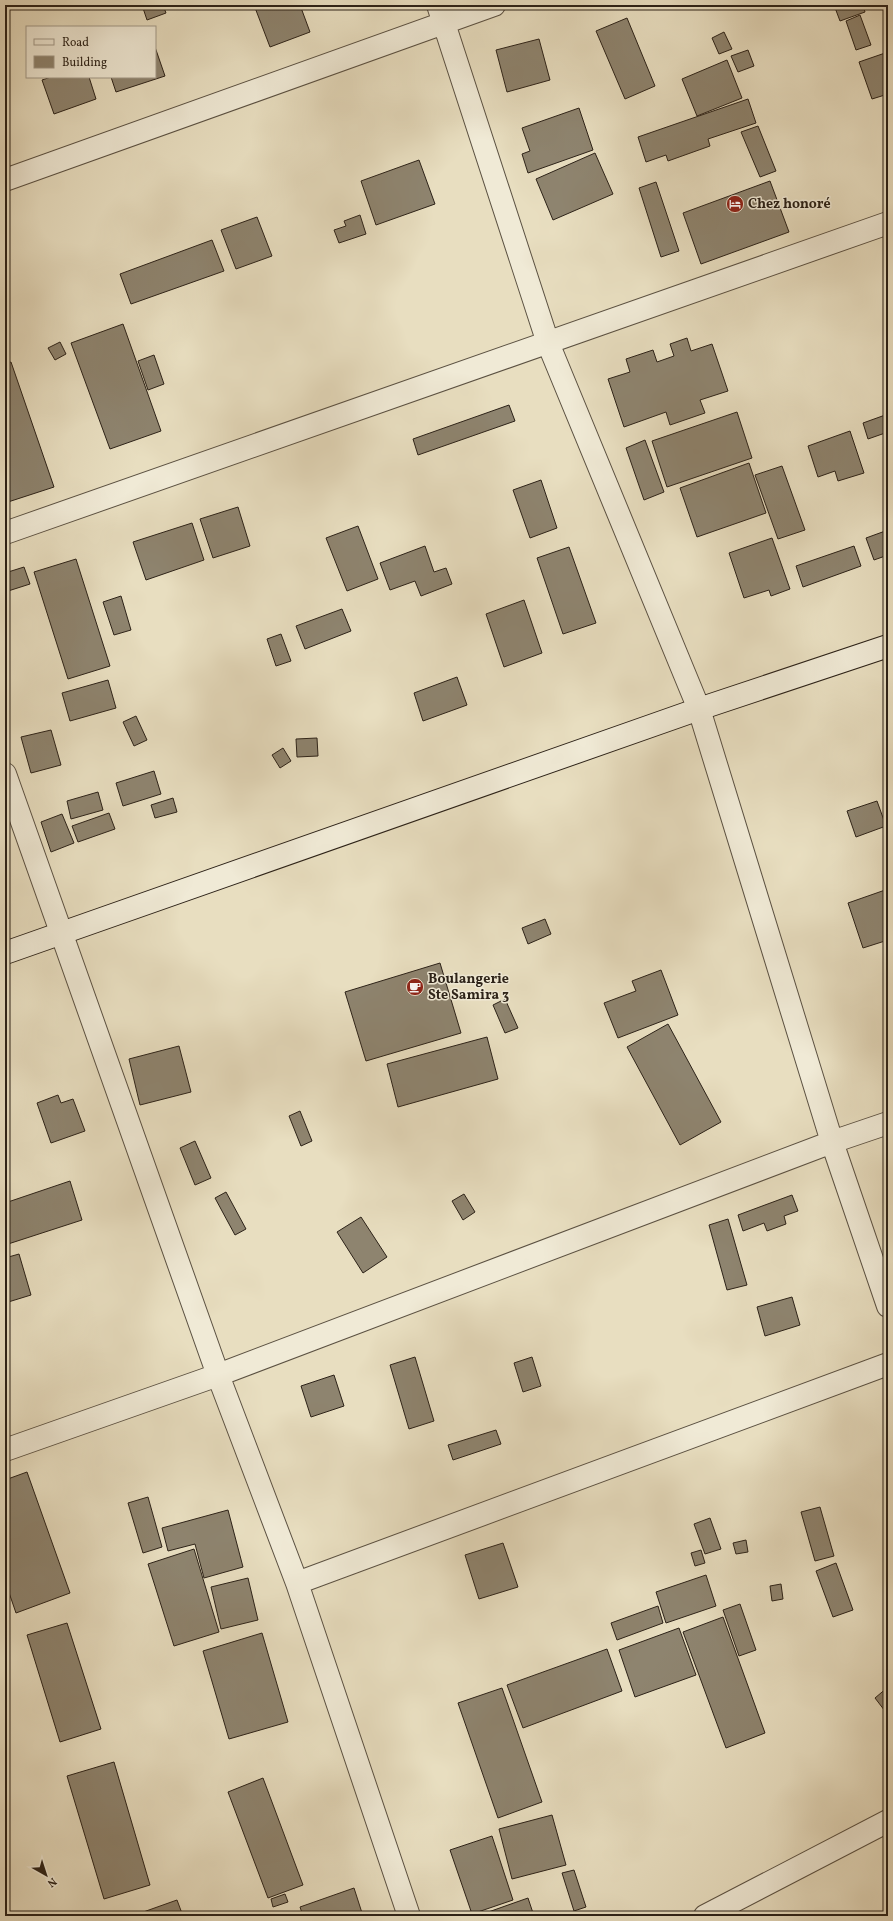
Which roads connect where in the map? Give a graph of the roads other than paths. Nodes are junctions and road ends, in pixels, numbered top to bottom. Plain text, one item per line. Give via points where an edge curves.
1 (494, 5) edge
2 (441, 14) edge
3 (5, 180) edge
4 (888, 223) edge
5 (548, 343) junction
6 (5, 533) edge
7 (888, 646) edge
8 (699, 709) junction
9 (5, 774) edge
10 (61, 933) junction
11 (5, 953) edge
12 (888, 1123) edge
13 (832, 1142) junction
14 (888, 1306) edge
15 (888, 1364) edge
16 (218, 1375) junction
17 (5, 1450) edge
18 (297, 1583) junction
19 (888, 1821) edge
20 (409, 1916) edge
21 (705, 1916) edge

1 - 2 street
2 - 3 street
2 - 5 street
4 - 5 street
5 - 6 street
5 - 8 street
7 - 8 street
8 - 10 street
8 - 13 street
9 - 10 street
10 - 11 street
10 - 16 street
12 - 13 street
13 - 14 street
13 - 16 street
15 - 18 street
16 - 17 street
16 - 18 street
18 - 20 street
19 - 21 street

